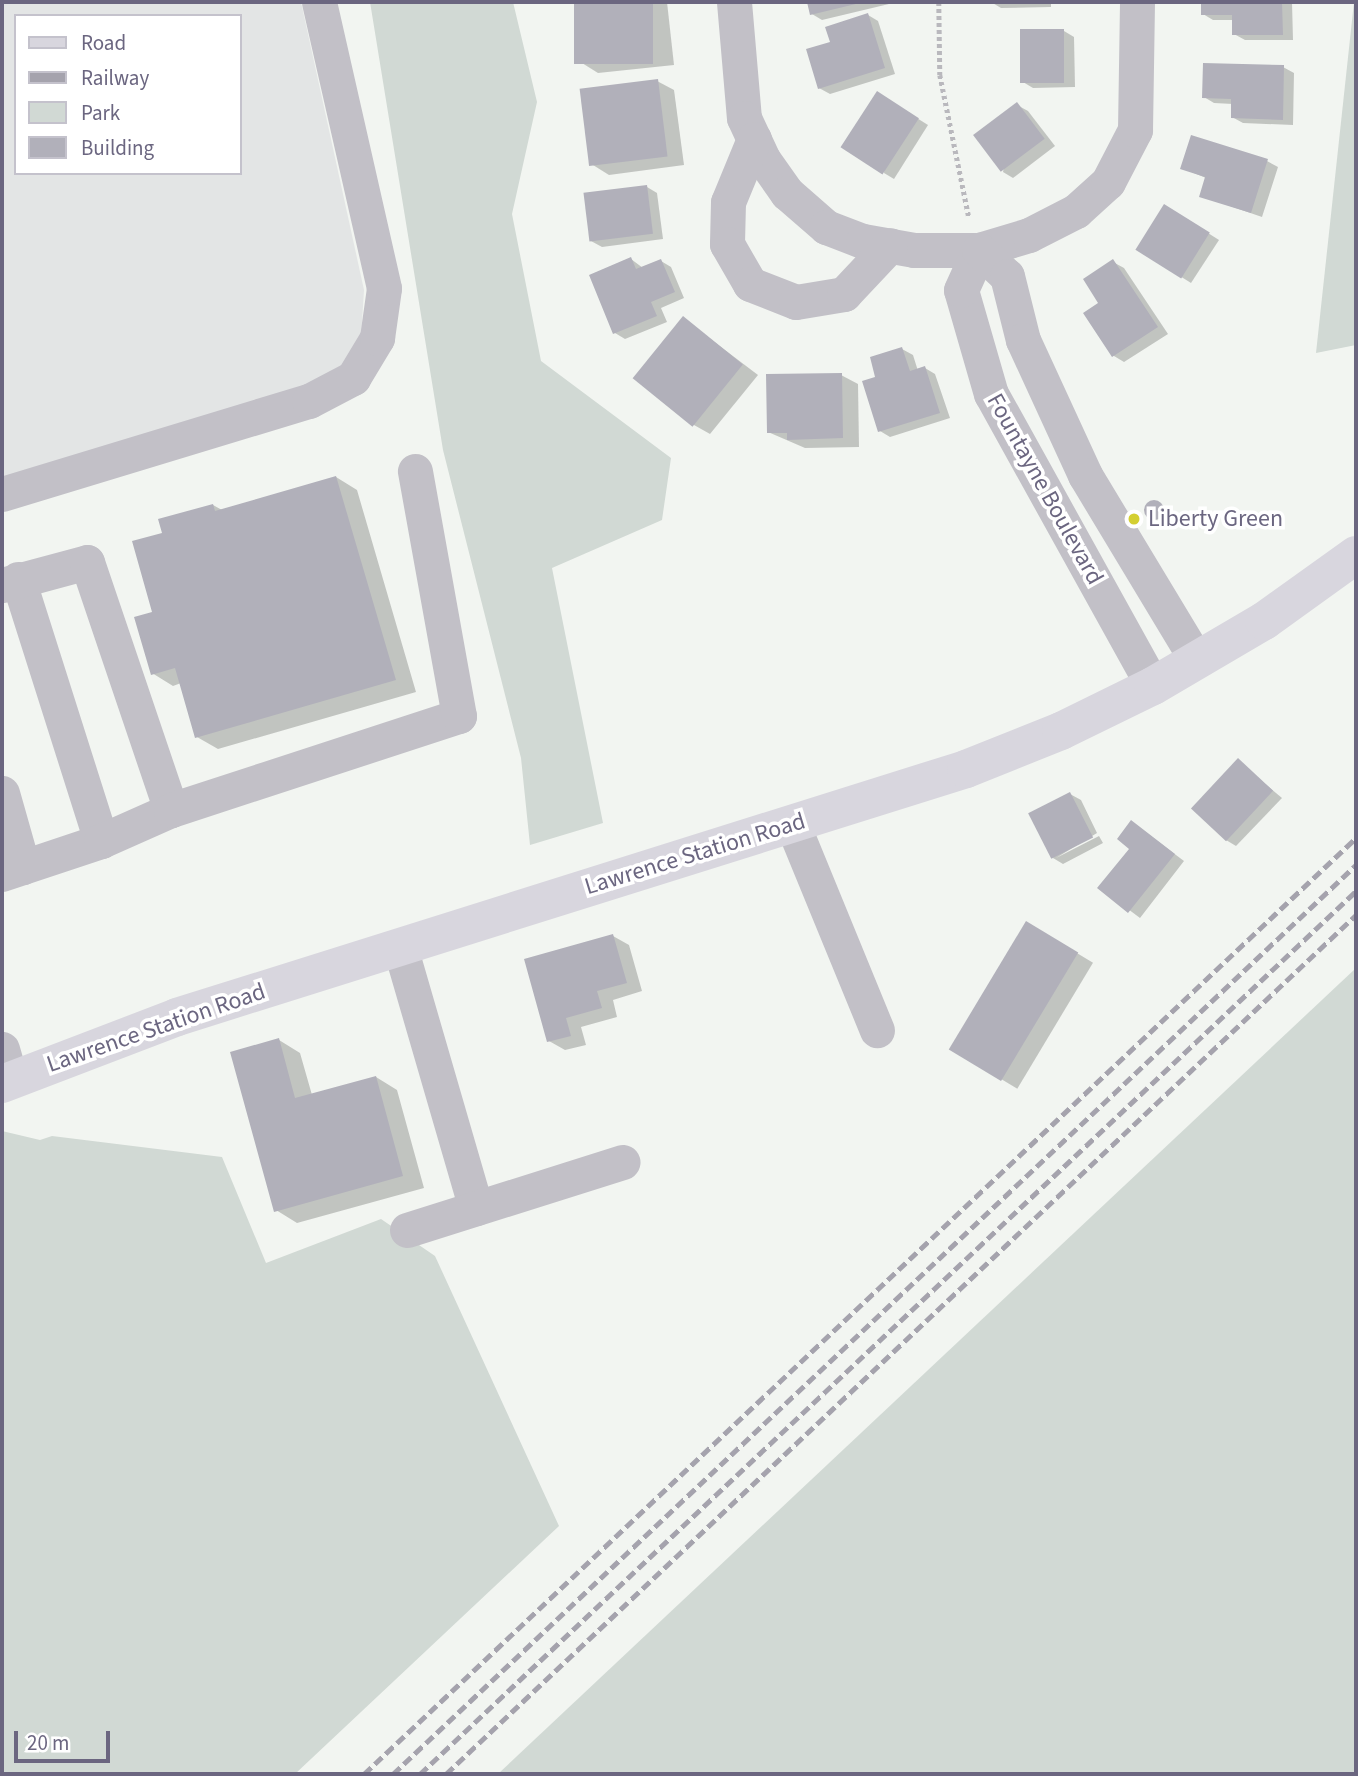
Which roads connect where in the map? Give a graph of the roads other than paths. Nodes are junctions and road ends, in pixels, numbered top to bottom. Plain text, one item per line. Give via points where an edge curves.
1 (319, 2) edge
2 (734, 2) edge
3 (1137, 2) edge
4 (754, 139) junction
5 (890, 246) junction
6 (979, 250) junction
7 (415, 471) dead end
8 (1085, 475) junction
9 (1047, 490) junction
10 (2, 494) edge
11 (1356, 555) edge
12 (10, 582) edge
13 (1196, 659) junction
14 (1153, 686) junction
15 (2, 793) edge
16 (171, 810) junction
17 (793, 823) junction
18 (101, 841) junction
19 (13, 871) edge
20 (400, 947) junction
21 (877, 1030) dead end
22 (5, 1071) edge
23 (623, 1162) dead end
24 (476, 1208) junction
25 (407, 1230) dead end

1 - 10 street via 384,288 377,338 353,378 309,401
2 - 4 street via 744,118
3 - 6 street via 1135,130 1108,182 1076,211 1029,235
4 - 5 street via 787,193 826,227
4 - 5 street via 728,202 727,230 727,244 750,284 796,302 844,294
5 - 6 street
6 - 8 street, Fountayne Boulevard via 1007,276 1023,340
6 - 9 street, Fountayne Boulevard via 961,290 990,394
7 - 16 street via 459,716
8 - 9 street
8 - 13 street, Fountayne Boulevard
9 - 14 street, Fountayne Boulevard
11 - 13 main road, Lawrence Station Road via 1264,621
12 - 16 street via 87,562
12 - 18 street
13 - 14 main road, Lawrence Station Road
14 - 17 main road, Lawrence Station Road via 1061,731 966,769
15 - 19 street
16 - 18 street
17 - 20 main road, Lawrence Station Road
17 - 21 street
18 - 19 street
20 - 22 main road, Lawrence Station Road
20 - 24 street
23 - 24 street
24 - 25 street

